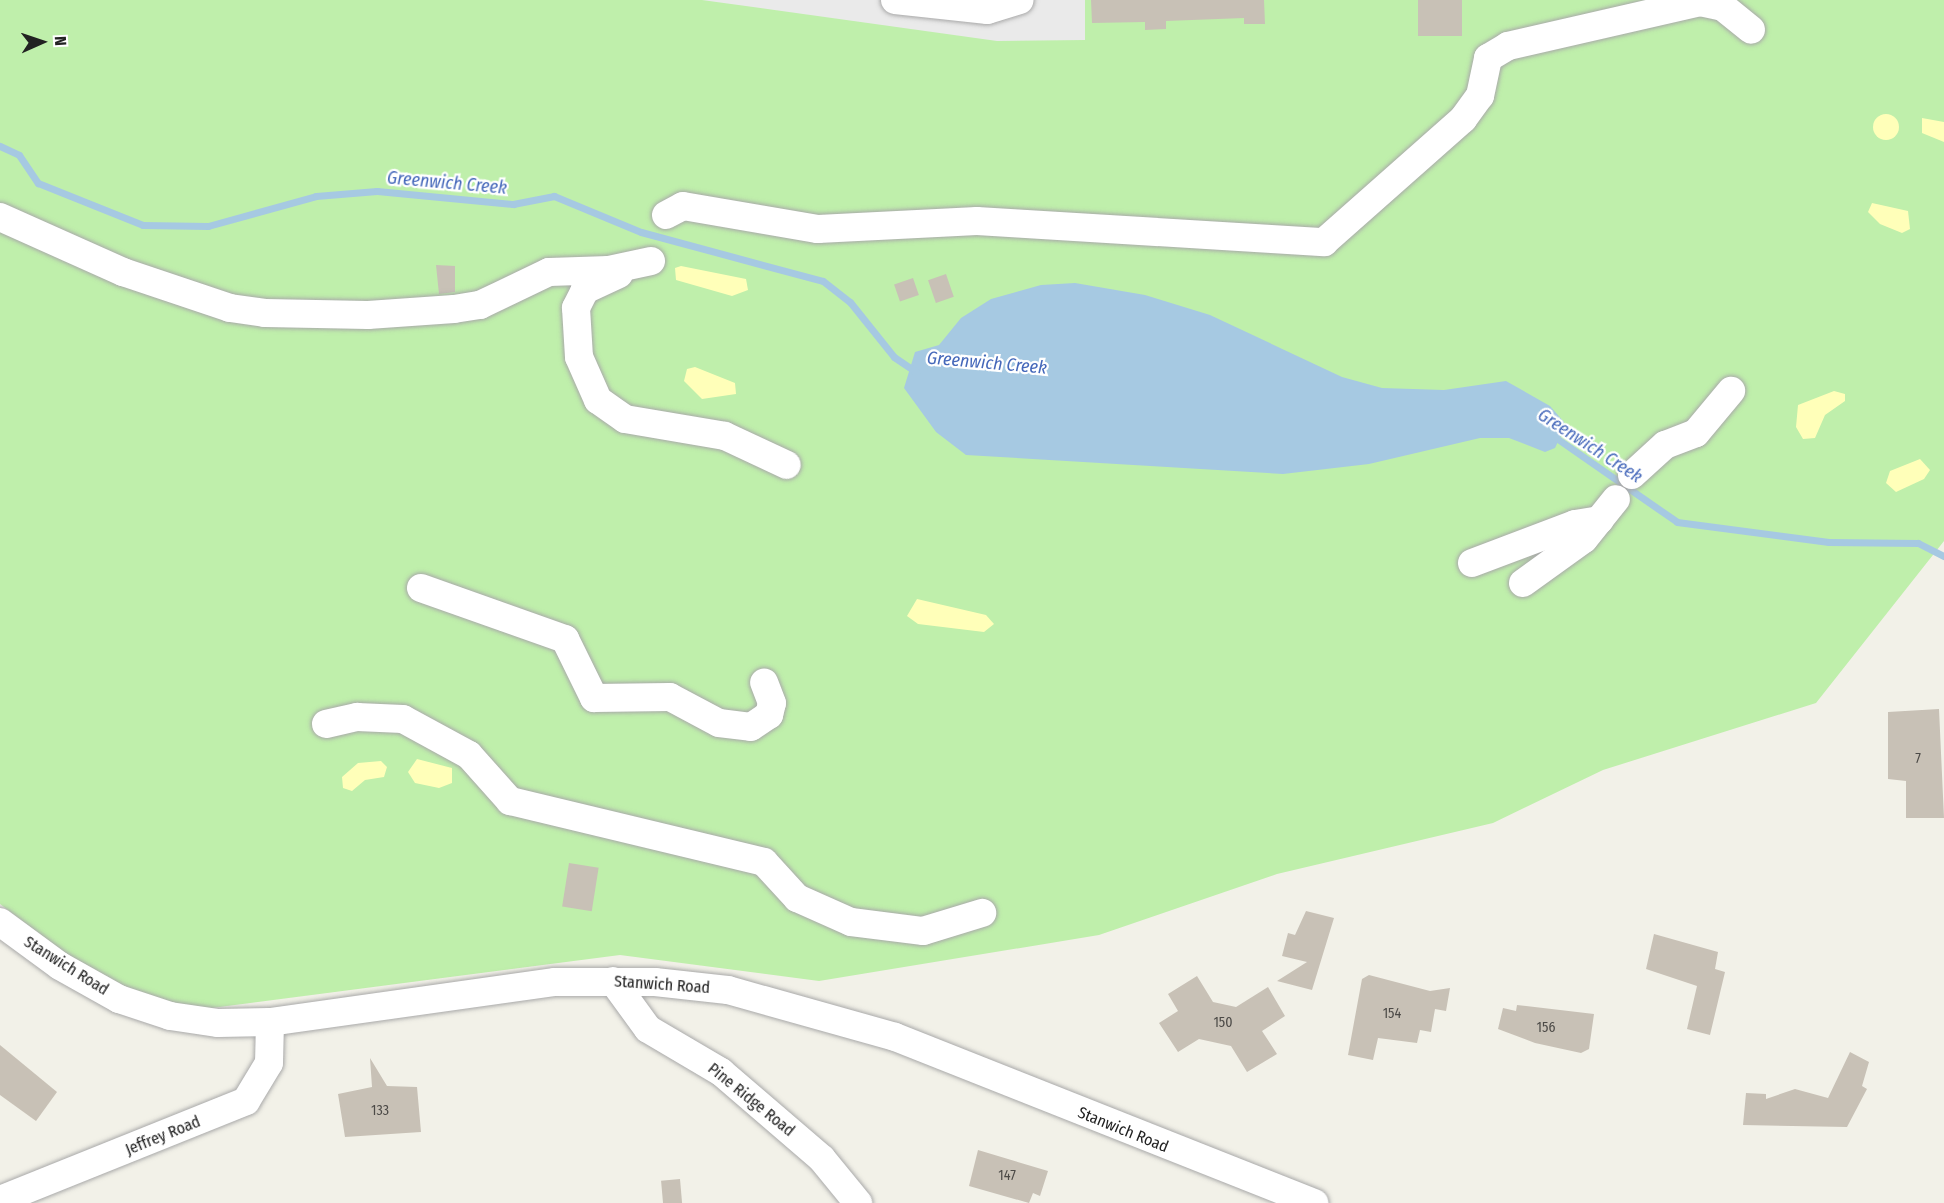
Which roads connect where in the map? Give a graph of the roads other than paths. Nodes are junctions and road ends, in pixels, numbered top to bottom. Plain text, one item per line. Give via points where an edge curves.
1 (895, 0) edge
2 (1020, 0) edge
3 (1617, 0) edge
4 (1650, 9) junction
5 (1751, 30) dead end
6 (666, 215) dead end
7 (0, 217) edge
8 (1731, 391) dead end
9 (787, 465) dead end
10 (1632, 475) dead end
11 (1472, 562) dead end
12 (1523, 583) dead end
13 (421, 588) dead end
14 (764, 682) dead end
15 (326, 724) dead end
16 (982, 913) dead end
17 (0, 922) edge
18 (613, 981) junction
19 (270, 1022) junction
20 (0, 1200) edge
21 (858, 1203) edge
22 (1314, 1203) edge

1 - 2 street via 987,10
3 - 4 street
4 - 5 street via 1700,2 1724,7
4 - 6 street via 1531,39 1488,58 1480,96 1463,119 1324,242 977,221 818,229 683,206
7 - 9 street via 123,272 230,308 265,313 357,316 454,309 480,305 549,272 609,270 651,261 585,290 576,308 579,357 598,400 625,419 725,436
8 - 10 street via 1696,434 1665,445
11 - 12 street via 1608,510 1562,559
13 - 14 street via 565,639 594,698 670,698 718,723 751,727 770,715 772,703
15 - 16 street via 357,717 403,719 468,755 510,801 681,846 764,861 797,898 851,922 923,931
17 - 19 street, Stanwich Road via 87,983 149,1011 218,1023
18 - 19 street, Stanwich Road via 514,986
18 - 21 street, Pine Ridge Road via 648,1029 721,1072 822,1159
18 - 22 street, Stanwich Road via 728,990 852,1022
19 - 20 street, Jeffrey Road via 269,1063 246,1101

